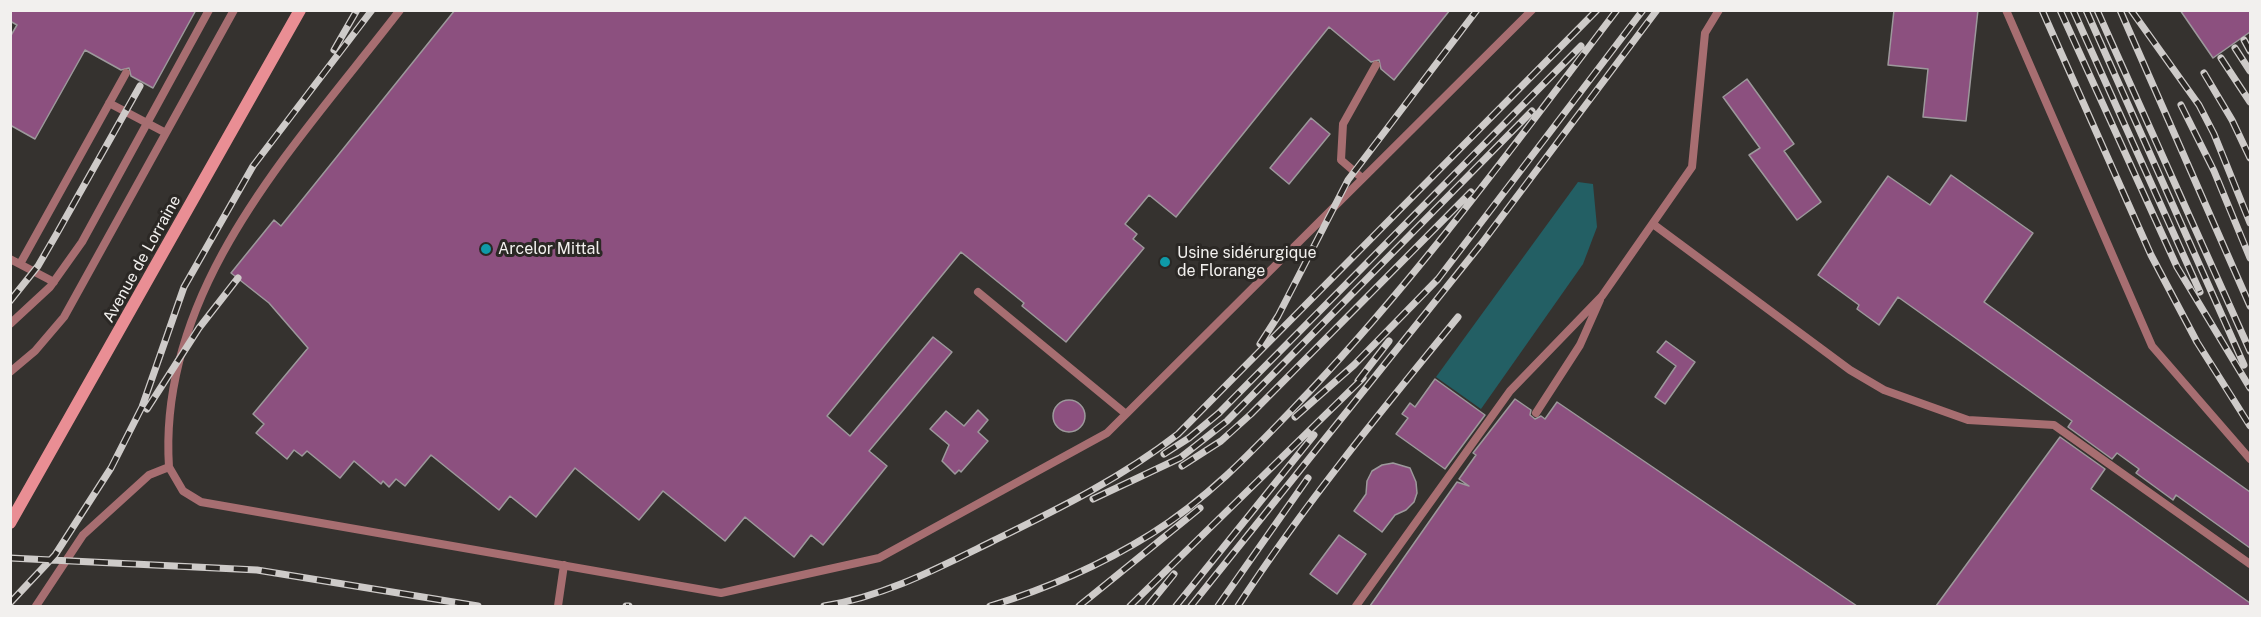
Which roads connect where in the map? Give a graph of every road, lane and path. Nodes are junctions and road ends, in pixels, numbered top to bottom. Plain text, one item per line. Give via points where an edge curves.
1 (209, 10) edge
2 (234, 10) edge
3 (300, 10) edge
4 (400, 10) edge
5 (1532, 10) edge
6 (1719, 10) edge
7 (2006, 10) edge
8 (1376, 65) dead end
9 (126, 73) dead end
10 (109, 103) junction
11 (147, 123) junction
12 (166, 133) junction
13 (1362, 178) junction
14 (1653, 224) junction
15 (10, 259) edge
16 (20, 264) junction
17 (54, 282) junction
18 (978, 292) dead end
19 (1602, 296) junction
20 (10, 324) edge
21 (10, 372) edge
22 (1536, 413) dead end
23 (1126, 414) junction
24 (2250, 459) edge
25 (169, 467) junction
26 (10, 523) edge
27 (2250, 564) edge
28 (564, 565) junction
29 (36, 606) edge
30 (558, 606) edge
31 (1356, 606) edge

1 - 11 lane
2 - 12 lane
3 - 26 main road, Avenue de Lorraine
4 - 25 lane via 270,178 212,272 193,317 175,386 167,435
5 - 13 lane
6 - 14 lane via 1705,33 1692,167
7 - 24 lane via 2152,346
8 - 13 lane via 1343,124 1341,160
9 - 10 lane
10 - 11 lane
10 - 16 lane
11 - 12 lane
11 - 17 lane via 82,242
12 - 21 lane via 64,317 35,351
13 - 23 lane
14 - 19 lane
14 - 27 lane via 1850,370 1876,385 1968,420 2054,425
15 - 16 lane
16 - 17 lane
17 - 20 lane
18 - 23 lane
19 - 22 lane via 1580,345
19 - 31 lane via 1510,392
23 - 28 lane via 1107,433 879,558 721,593
25 - 28 lane via 183,491 201,502
25 - 29 lane via 149,475 83,535
28 - 30 lane

